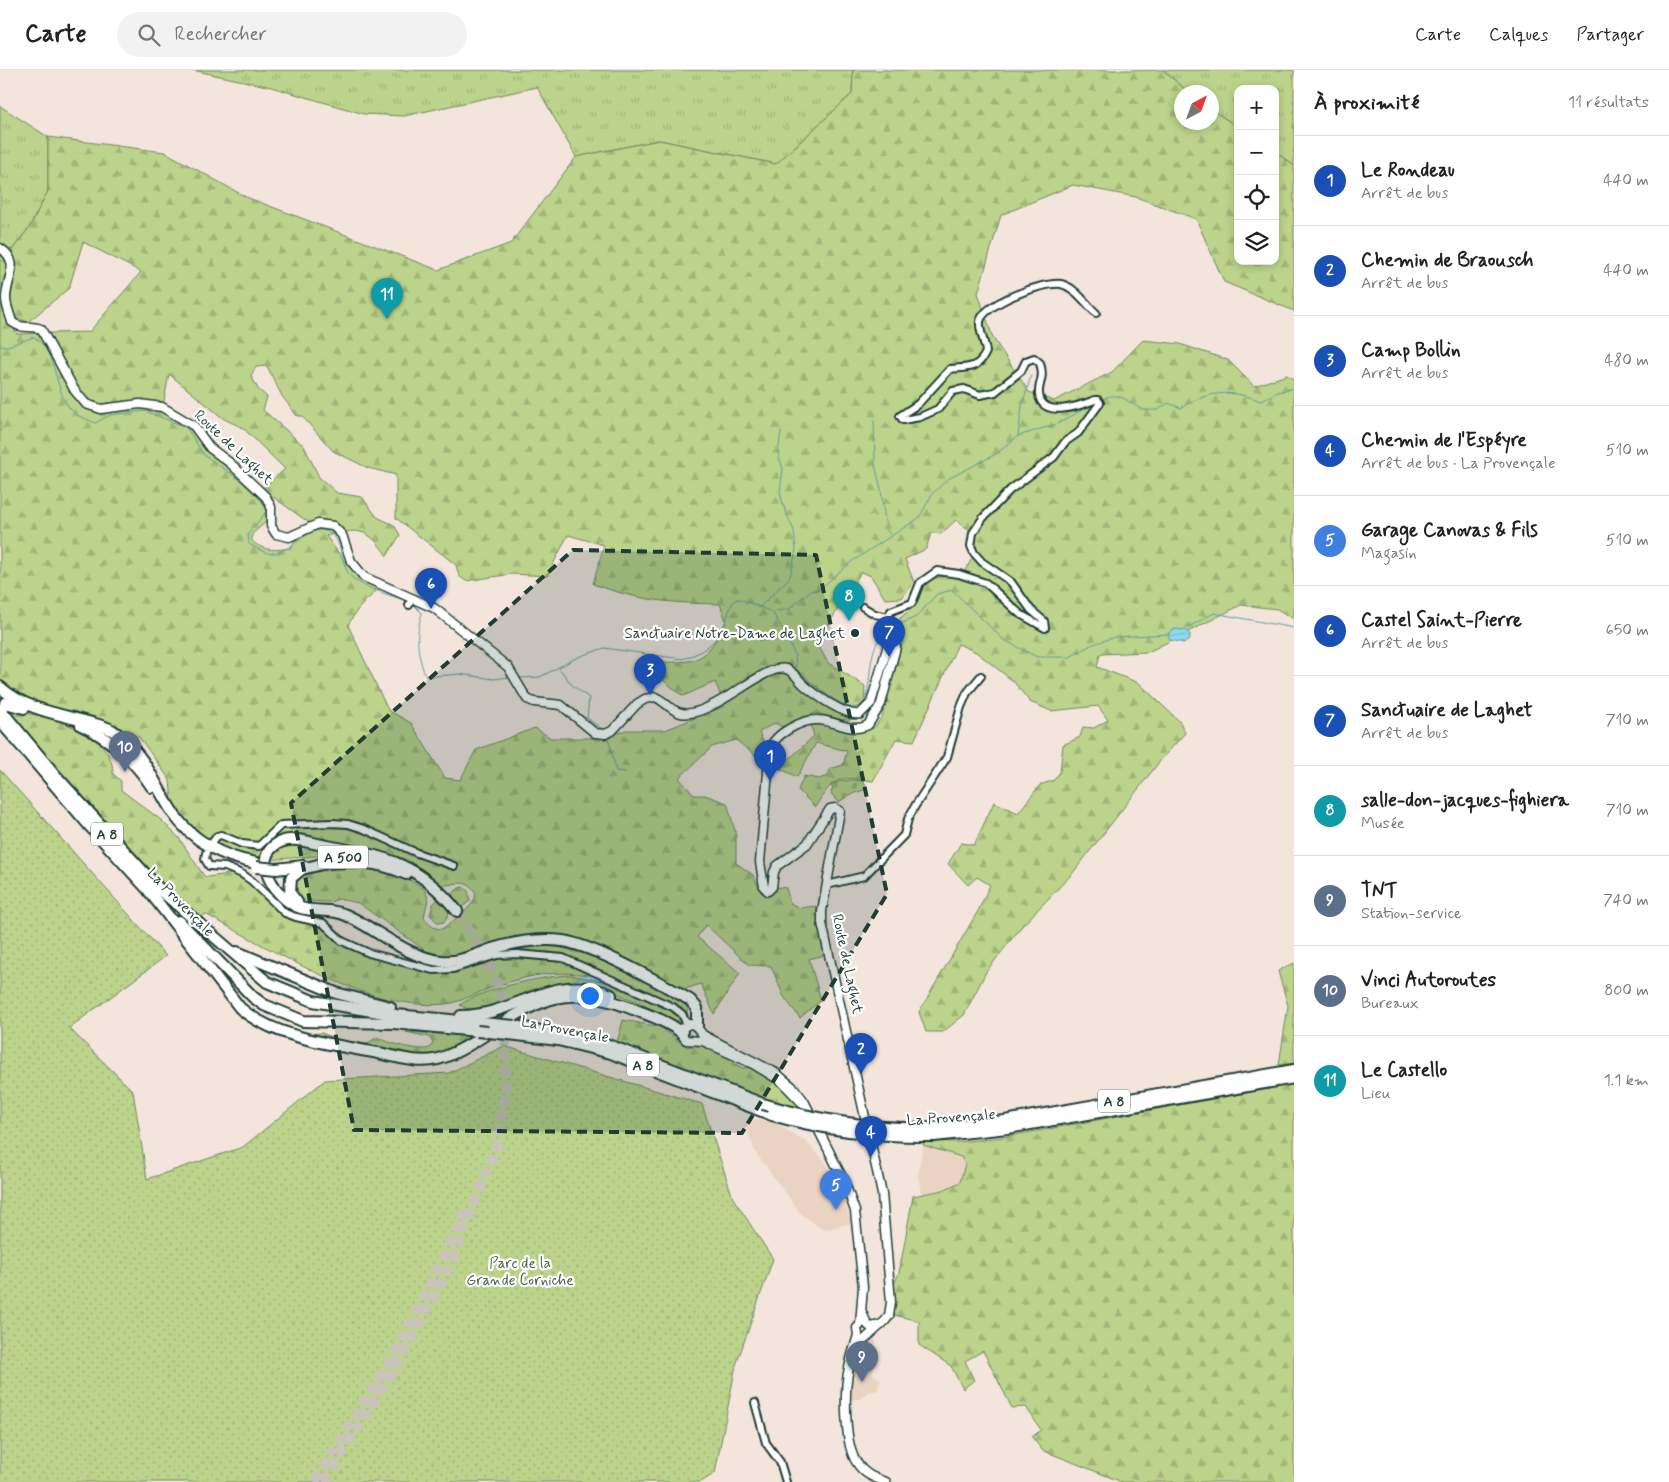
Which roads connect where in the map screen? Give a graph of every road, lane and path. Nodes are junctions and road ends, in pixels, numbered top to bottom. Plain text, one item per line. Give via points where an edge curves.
1 (0, 248) edge
2 (1096, 313) dead end
3 (863, 607) dead end
4 (889, 617) junction
5 (894, 637) junction
6 (980, 676) dead end
7 (0, 687) edge
8 (3, 706) edge
9 (0, 722) edge
10 (212, 843) dead end
11 (206, 853) dead end
12 (326, 863) junction
13 (256, 865) junction
14 (454, 866) dead end
15 (276, 867) junction
16 (409, 870) junction
17 (827, 885) junction
18 (150, 891) junction
19 (226, 948) junction
20 (430, 959) junction
21 (690, 1028) junction
22 (512, 1030) junction
23 (695, 1041) junction
24 (1294, 1070) edge
25 (1294, 1078) edge
26 (808, 1109) junction
27 (934, 1132) junction
28 (865, 1330) junction
29 (755, 1403) dead end
30 (786, 1482) edge
31 (886, 1482) edge

1 - 5 main road, Route de Laghet via 7,253 12,265 6,298 12,322 22,328 41,329 75,391 86,404 108,409 140,404 169,410 194,426 210,448 266,497 271,507 270,526 276,534 288,536 318,524 333,526 339,531 351,561 364,577 440,612 508,667 523,695 530,701 558,704 592,732 607,734 645,699 655,697 678,712 689,712 716,702 776,668 788,670 820,696 850,714 860,714 871,703 888,645
2 - 4 street via 1075,291 1062,284 1030,288 982,316 980,322 986,352 977,365 950,369 918,404 900,413 903,420 927,414 943,405 953,390 980,395 995,392 1021,371 1026,361 1034,358 1040,363 1043,376 1040,397 1047,405 1066,410 1098,400 1100,403 1078,433 1065,442 1043,467 998,501 973,533 974,554 1018,588 1031,610 1044,621 1045,628 1020,614 986,583 937,571 920,583 912,603 893,609
3 - 4 street
4 - 5 street
5 - 17 main road, Route de Laghet via 896,647 881,704 868,725 856,729 811,720 781,733 771,745 760,862 764,888 772,889 775,868 807,844 828,811 835,808 840,814
6 - 17 street via 961,707 947,757 914,806 904,835 864,876
7 - 13 highway, A 500 via 30,706 115,731 142,756 174,813 190,832 222,853
8 - 13 highway, A 500 via 64,719 101,736 139,769 170,814 191,837 222,857
8 - 19 highway, La Provençale / A 8 via 56,776 149,879
9 - 18 highway, La Provençale / A 8
10 - 14 street via 221,835 242,844 258,846 281,825 332,823 364,828
11 - 21 street via 204,859 209,866 225,867 247,877 290,916 323,923 354,948 433,970 453,969 497,955 534,954 568,960 674,1007
12 - 15 highway, A 500
12 - 16 highway, A 500 via 365,862 398,870 430,889 456,913 437,889
12 - 20 highway via 302,869 291,878 290,893 297,902 335,906 355,912
13 - 15 highway, A 500, bridge
15 - 16 highway, A 500 via 351,857 380,860
16 - 20 highway via 380,856 292,839 283,840 271,848 265,866 271,881 295,906 341,913
17 - 28 main road, Route de Laghet via 822,923 882,1194 891,1310 883,1325
18 - 21 highway via 240,1008 252,1017 302,1038 407,1059 431,1060 463,1048 540,1002 573,995 601,998 669,1025
18 - 22 highway, La Provençale / A 8, bridge via 253,997 293,1018 310,1022
19 - 21 highway via 336,993 390,1008 478,1015 552,989 576,986 605,992
19 - 22 highway, La Provençale / A 8, bridge via 267,982 306,1000 493,1024
20 - 21 highway via 458,960 513,943 563,941 596,952 685,997 692,1014
21 - 23 main road
21 - 23 main road via 686,1040
21 - 26 main road via 776,1073 798,1093
22 - 27 highway, La Provençale / A 8, bridge via 603,1043 763,1104 843,1123
22 - 27 highway, La Provençale / A 8, bridge via 600,1050 772,1115 815,1126 860,1133
23 - 26 main road via 708,1043 768,1072
24 - 27 highway, La Provençale / A 8
25 - 27 highway, La Provençale / A 8 via 1008,1128
26 - 28 main road via 845,1182 853,1205
28 - 31 main road via 854,1349 847,1378 849,1443 860,1467 874,1478
29 - 30 street via 766,1443 780,1462

